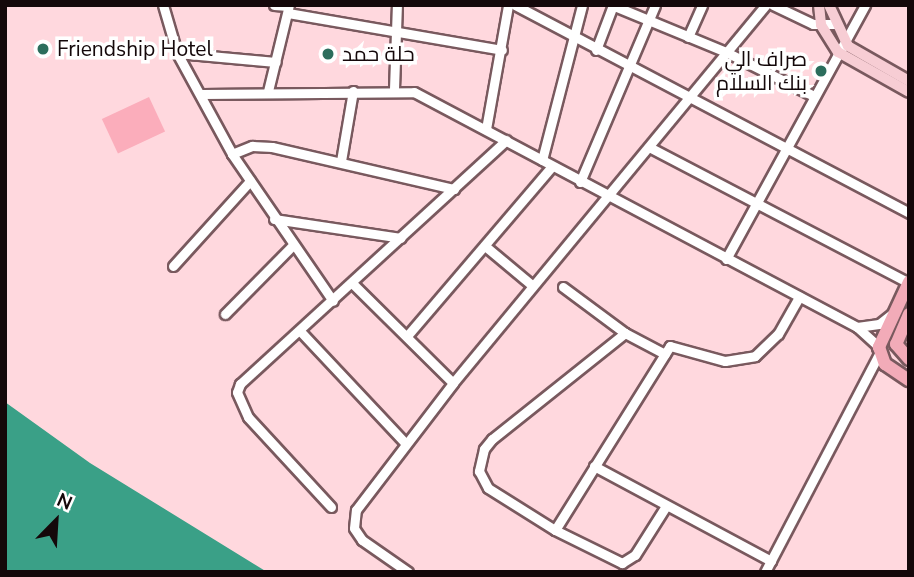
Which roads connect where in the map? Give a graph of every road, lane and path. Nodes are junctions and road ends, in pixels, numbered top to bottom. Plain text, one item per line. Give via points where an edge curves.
1 (163, 5) edge
2 (274, 5) edge
3 (397, 5) edge
4 (508, 5) edge
5 (515, 5) edge
6 (582, 5) edge
7 (613, 5) edge
8 (655, 5) edge
9 (702, 5) edge
10 (766, 5) edge
11 (773, 5) edge
12 (819, 5) edge
13 (829, 5) edge
14 (865, 5) edge
15 (288, 8) edge
16 (648, 22) junction
17 (821, 24) junction
18 (834, 24) junction
19 (398, 33) junction
20 (688, 37) junction
21 (575, 38) junction
22 (845, 41) junction
23 (502, 50) junction
24 (596, 50) junction
25 (726, 52) junction
26 (838, 52) junction
27 (177, 53) junction
28 (276, 62) junction
29 (630, 66) junction
30 (909, 81) edge
31 (394, 89) junction
32 (268, 91) junction
33 (353, 91) junction
34 (909, 92) edge
35 (202, 94) junction
36 (814, 96) junction
37 (691, 97) junction
38 (486, 129) junction
39 (506, 140) junction
40 (649, 147) junction
41 (786, 147) junction
42 (232, 154) junction
43 (542, 160) junction
44 (341, 161) junction
45 (552, 166) junction
46 (250, 181) junction
47 (580, 182) junction
48 (454, 189) junction
49 (605, 196) junction
50 (757, 203) junction
51 (909, 213) edge
52 (274, 219) junction
53 (401, 238) junction
54 (292, 246) junction
55 (485, 246) junction
56 (726, 259) junction
57 (173, 266) dead end
58 (909, 282) edge
59 (352, 283) junction
60 (533, 286) junction
61 (563, 287) dead end
62 (799, 297) junction
63 (333, 301) junction
64 (225, 314) dead end
65 (892, 314) junction
66 (909, 314) edge
67 (857, 327) junction
68 (300, 331) junction
69 (625, 334) junction
70 (407, 336) junction
71 (880, 349) junction
72 (664, 354) junction
73 (909, 359) edge
74 (909, 380) edge
75 (453, 383) junction
76 (405, 443) junction
77 (594, 466) junction
78 (666, 506) junction
79 (331, 507) dead end
80 (555, 530) junction
81 (771, 561) junction
82 (408, 572) edge
83 (765, 572) edge

1 - 27 street
2 - 15 street
3 - 19 street
4 - 23 street
5 - 21 street
6 - 21 street
7 - 16 street
7 - 24 street
8 - 16 street
9 - 20 street
10 - 25 street
11 - 17 street
12 - 17 main road
13 - 18 main road
14 - 22 street
15 - 19 street
15 - 28 street
16 - 20 street
16 - 29 street
17 - 18 street
17 - 26 main road
18 - 22 main road
19 - 23 street
19 - 31 street
20 - 25 street
21 - 24 street
21 - 43 street
22 - 26 street
22 - 30 main road
23 - 38 street
24 - 29 street
25 - 36 street
25 - 37 street
26 - 34 main road
26 - 36 street
27 - 28 street
27 - 35 street
28 - 32 street
29 - 37 street
29 - 47 street
31 - 33 street
31 - 38 street via 432,100
32 - 33 street
32 - 35 street
33 - 44 street
35 - 42 street
36 - 41 street
37 - 40 street
37 - 41 street
38 - 39 street
39 - 43 street
39 - 48 street
40 - 49 street
40 - 50 street
41 - 50 street
41 - 51 street
42 - 44 street via 261,145
42 - 46 street
43 - 45 street
44 - 48 street
45 - 47 street
45 - 55 street
46 - 52 street
46 - 57 street
47 - 49 street
48 - 53 street
49 - 56 street
49 - 60 street
50 - 56 street
50 - 58 street
52 - 53 street
52 - 54 street
53 - 59 street
54 - 63 street
54 - 64 street
55 - 60 street
55 - 70 street
56 - 62 street
58 - 65 highway
59 - 63 street
59 - 70 street
60 - 75 street
61 - 69 street
62 - 67 street
62 - 72 street via 778,334 755,356 725,361 672,344
63 - 68 street
65 - 67 street via 879,324
65 - 71 highway
66 - 73 highway via 896,344
67 - 71 street
68 - 76 street
68 - 79 street via 246,377 237,393 260,431
69 - 72 street
69 - 80 street via 492,439 480,460 481,480 488,488
70 - 75 street
71 - 74 highway via 886,363
71 - 81 street
72 - 77 street
75 - 76 street
76 - 82 street via 352,517 362,540
77 - 78 street
77 - 80 street
78 - 80 street via 635,555 622,563
78 - 81 street
81 - 83 street

